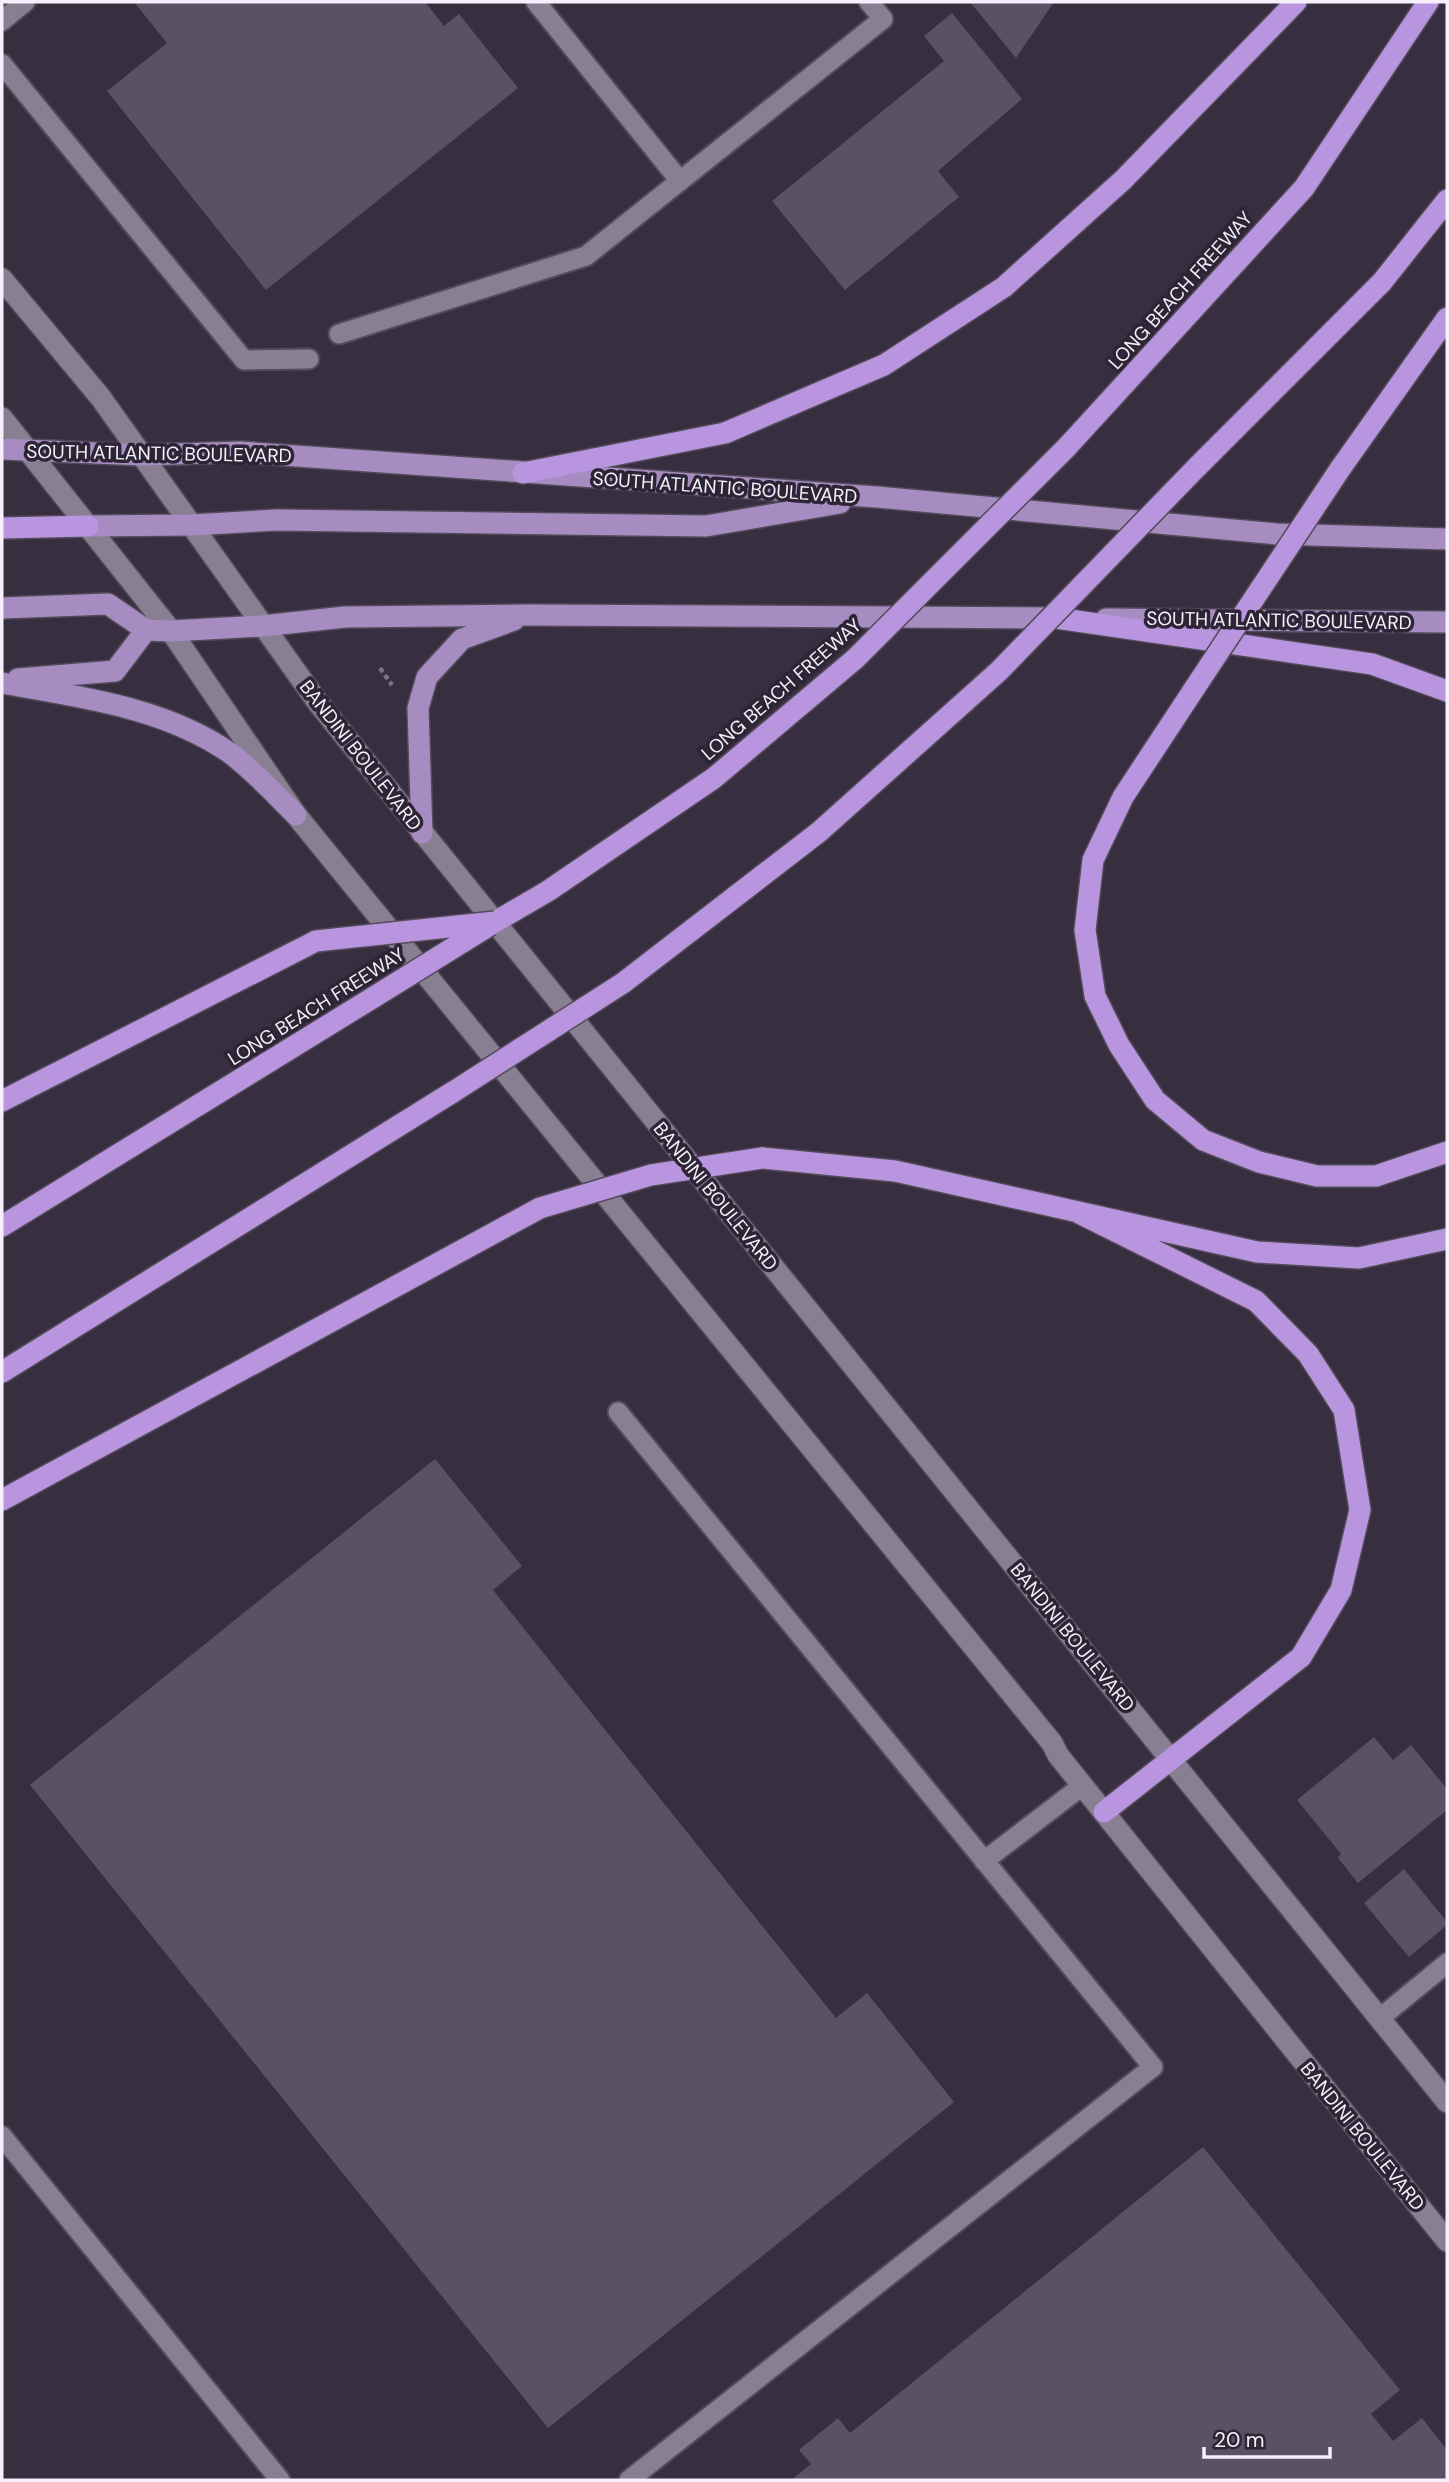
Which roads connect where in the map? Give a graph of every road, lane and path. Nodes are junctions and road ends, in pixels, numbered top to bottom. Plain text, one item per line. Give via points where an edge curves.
1 (25, 2) edge
2 (536, 2) edge
3 (869, 2) edge
4 (1296, 2) edge
5 (1428, 2) edge
6 (2, 21) edge
7 (2, 64) edge
8 (680, 181) junction
9 (1447, 200) edge
10 (2, 279) edge
11 (1447, 318) edge
12 (340, 334) dead end
13 (309, 359) dead end
14 (2, 418) edge
15 (2, 449) edge
16 (27, 450) junction
17 (142, 455) junction
18 (523, 473) junction
19 (877, 497) junction
20 (191, 525) junction
21 (88, 526) junction
22 (2, 528) edge
23 (1447, 539) edge
24 (2, 608) edge
25 (529, 615) junction
26 (1056, 618) junction
27 (1447, 622) edge
28 (262, 626) junction
29 (146, 631) junction
30 (171, 631) junction
31 (380, 668) dead end
32 (2, 681) edge
33 (393, 685) dead end
34 (1447, 691) edge
35 (296, 815) junction
36 (422, 833) junction
37 (495, 922) junction
38 (2, 1101) edge
39 (1447, 1152) edge
40 (1079, 1213) junction
41 (2, 1226) edge
42 (1447, 1239) edge
43 (2, 1371) edge
44 (618, 1412) dead end
45 (2, 1500) edge
46 (1170, 1758) junction
47 (1082, 1786) junction
48 (1104, 1812) junction
49 (984, 1861) junction
50 (1447, 1963) edge
51 (1380, 2018) junction
52 (1447, 2102) edge
53 (2, 2136) edge
54 (1447, 2241) edge
55 (280, 2480) edge
56 (629, 2480) edge

1 - 6 lane
2 - 8 lane
3 - 8 lane via 883,19
4 - 18 highway via 1123,180 1004,287 884,365 725,433
5 - 37 highway, LONG BEACH FREEWAY, bridge via 1304,188 1067,447 855,659 713,778
7 - 13 lane via 244,360
8 - 12 lane via 586,256
9 - 43 highway, bridge via 1382,282 999,671 819,832 622,983 453,1093
10 - 17 main road, BANDINI BOULEVARD via 102,398
11 - 39 highway, bridge via 1340,469 1123,797 1093,860 1085,930 1095,996 1119,1045 1154,1100 1203,1140 1259,1162 1317,1176 1376,1176
14 - 16 main road, BANDINI BOULEVARD
15 - 16 main road, SOUTH ATLANTIC BOULEVARD
16 - 17 main road, SOUTH ATLANTIC BOULEVARD
16 - 21 main road, BANDINI BOULEVARD
17 - 18 main road, SOUTH ATLANTIC BOULEVARD via 241,452
17 - 20 main road, BANDINI BOULEVARD
18 - 19 main road, SOUTH ATLANTIC BOULEVARD
19 - 20 main road via 706,526 277,520
19 - 23 main road, SOUTH ATLANTIC BOULEVARD via 1276,534
20 - 21 main road
20 - 28 main road, BANDINI BOULEVARD
21 - 22 highway
21 - 30 main road, BANDINI BOULEVARD
24 - 29 main road via 108,604
25 - 26 main road, SOUTH ATLANTIC BOULEVARD
25 - 28 main road, SOUTH ATLANTIC BOULEVARD via 345,617
25 - 36 main road via 462,639 428,677 418,708
26 - 27 main road, SOUTH ATLANTIC BOULEVARD
26 - 34 highway via 1372,664
28 - 30 main road, SOUTH ATLANTIC BOULEVARD
28 - 36 main road, BANDINI BOULEVARD
29 - 30 main road, SOUTH ATLANTIC BOULEVARD
29 - 32 main road via 115,671
30 - 35 main road, BANDINI BOULEVARD
31 - 33 path
32 - 35 main road via 110,703 202,737 252,771
35 - 47 main road, BANDINI BOULEVARD via 1052,1743
36 - 46 main road, BANDINI BOULEVARD
37 - 38 highway, bridge via 316,942
37 - 41 highway, LONG BEACH FREEWAY, bridge
40 - 42 highway via 1257,1252 1359,1258
40 - 45 highway, bridge via 895,1171 762,1158 651,1175 540,1209
40 - 46 highway via 1256,1301 1308,1354 1344,1410 1360,1510 1341,1590 1301,1657
44 - 49 lane
46 - 48 highway
46 - 51 main road, BANDINI BOULEVARD
47 - 48 main road, BANDINI BOULEVARD
47 - 49 lane
48 - 54 main road, BANDINI BOULEVARD
49 - 56 lane via 1153,2067
50 - 51 lane
51 - 52 main road, BANDINI BOULEVARD
53 - 55 lane

